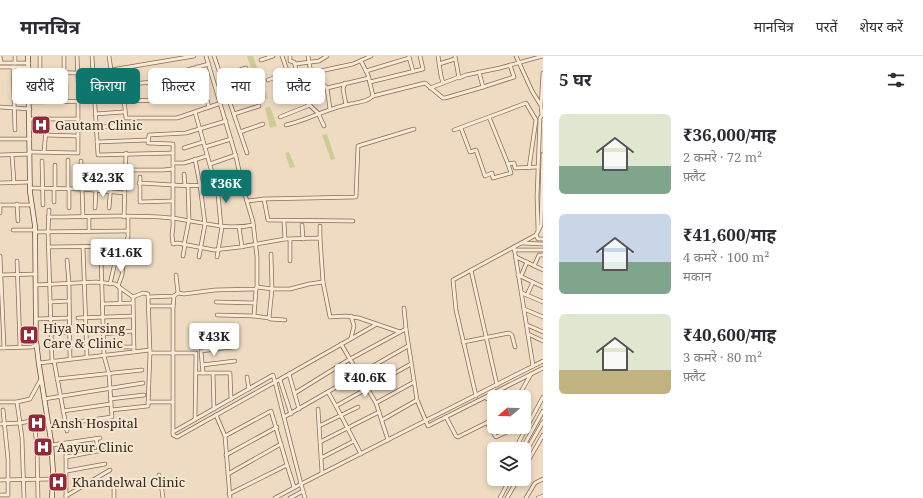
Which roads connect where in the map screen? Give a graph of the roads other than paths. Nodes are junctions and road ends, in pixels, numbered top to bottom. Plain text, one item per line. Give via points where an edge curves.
1 (0, 56) edge
2 (15, 56) edge
3 (28, 56) edge
4 (40, 56) edge
5 (64, 56) edge
6 (77, 56) edge
7 (92, 56) edge
8 (109, 56) edge
9 (194, 56) edge
10 (206, 56) edge
11 (214, 56) edge
12 (273, 56) edge
13 (282, 56) edge
14 (290, 56) edge
15 (308, 56) edge
16 (327, 56) edge
17 (371, 56) edge
18 (420, 56) edge
19 (438, 56) edge
20 (516, 56) edge
21 (543, 56) edge
22 (409, 57) edge
23 (455, 58) edge
24 (261, 60) dead end
25 (309, 61) junction
26 (361, 61) junction
27 (15, 63) junction
28 (520, 63) junction
29 (209, 64) junction
30 (295, 64) junction
31 (439, 64) junction
32 (29, 65) junction
33 (510, 65) junction
34 (0, 67) edge
35 (13, 67) junction
36 (197, 67) joint
37 (29, 68) edge
38 (39, 68) edge
39 (64, 68) edge
40 (78, 68) edge
41 (92, 68) edge
42 (111, 68) edge
43 (123, 68) edge
44 (194, 68) edge
45 (218, 68) edge
46 (286, 68) edge
47 (296, 68) edge
48 (310, 68) edge
49 (325, 70) edge
50 (366, 71) junction
51 (413, 71) junction
52 (479, 72) junction
53 (543, 73) edge
54 (459, 77) junction
55 (514, 77) junction
56 (273, 78) edge
57 (369, 78) junction
58 (268, 80) dead end
59 (370, 82) junction
60 (443, 82) junction
61 (516, 82) dead end
62 (345, 83) junction
63 (483, 87) junction
64 (327, 88) joint
65 (430, 88) junction
66 (217, 90) edge
67 (373, 96) junction
68 (542, 101) edge
69 (30, 104) edge
70 (79, 104) edge
71 (94, 104) edge
72 (124, 104) edge
73 (208, 104) edge
74 (218, 104) edge
75 (221, 104) edge
76 (230, 104) edge
77 (310, 105) joint
78 (346, 105) junction
79 (259, 106) dead end
80 (541, 106) junction
81 (209, 107) junction
82 (0, 108) edge
83 (14, 108) junction
84 (30, 109) junction
85 (330, 109) junction
86 (123, 112) dead end
87 (195, 112) junction
88 (318, 113) junction
89 (95, 114) junction
90 (234, 114) junction
91 (542, 115) edge
92 (280, 117) dead end
93 (489, 117) junction
94 (30, 119) junction
95 (47, 119) junction
96 (78, 119) junction
97 (226, 121) junction
98 (263, 124) dead end
99 (286, 125) dead end
100 (123, 126) dead end
101 (324, 126) dead end
102 (96, 127) junction
103 (461, 128) junction
104 (414, 129) dead end
105 (15, 130) dead end
106 (200, 130) junction
107 (454, 130) dead end
108 (240, 132) junction
109 (46, 135) junction
110 (78, 136) junction
111 (0, 138) edge
112 (30, 139) junction
113 (231, 139) junction
114 (148, 140) junction
115 (97, 142) junction
116 (203, 142) junction
117 (205, 147) junction
118 (184, 148) dead end
119 (44, 152) junction
120 (30, 153) junction
121 (126, 153) junction
122 (173, 153) junction
123 (247, 153) dead end
124 (543, 154) edge
125 (0, 155) edge
126 (12, 155) junction
127 (236, 155) junction
128 (207, 156) junction
129 (195, 159) junction
130 (68, 160) dead end
131 (42, 161) dead end
132 (81, 161) dead end
133 (173, 163) junction
134 (210, 164) junction
135 (508, 164) junction
136 (55, 165) dead end
137 (97, 168) dead end
138 (529, 168) junction
139 (538, 168) junction
140 (173, 169) junction
141 (125, 170) junction
142 (112, 171) dead end
143 (184, 174) dead end
144 (241, 176) junction
145 (140, 177) dead end
146 (30, 182) junction
147 (0, 183) edge
148 (14, 183) junction
149 (139, 183) junction
150 (216, 183) junction
151 (173, 184) junction
152 (186, 185) junction
153 (200, 185) junction
154 (30, 188) junction
155 (42, 188) junction
156 (55, 188) junction
157 (68, 189) junction
158 (82, 189) junction
159 (96, 190) junction
160 (110, 191) junction
161 (125, 193) junction
162 (264, 199) junction
163 (247, 200) junction
164 (172, 201) junction
165 (54, 202) dead end
166 (17, 204) junction
167 (0, 205) edge
168 (32, 205) junction
169 (43, 205) dead end
170 (69, 208) dead end
171 (95, 208) dead end
172 (109, 208) dead end
173 (48, 210) dead end
174 (0, 213) edge
175 (48, 217) junction
176 (83, 217) junction
177 (89, 217) junction
178 (126, 217) junction
179 (172, 218) junction
180 (353, 220) dead end
181 (18, 221) dead end
182 (189, 221) junction
183 (284, 222) dead end
184 (205, 224) junction
185 (253, 225) junction
186 (302, 225) dead end
187 (320, 226) dead end
188 (221, 227) junction
189 (238, 227) junction
190 (13, 230) dead end
191 (538, 230) junction
192 (543, 230) edge
193 (35, 231) junction
194 (89, 231) junction
195 (128, 231) junction
196 (48, 232) junction
197 (536, 235) junction
198 (320, 238) junction
199 (285, 239) junction
200 (303, 239) junction
201 (543, 239) edge
202 (290, 240) junction
203 (521, 243) junction
204 (256, 244) junction
205 (543, 244) edge
206 (185, 245) junction
207 (48, 247) junction
208 (83, 247) junction
209 (201, 247) junction
210 (242, 247) junction
211 (514, 248) junction
212 (218, 249) junction
213 (543, 250) edge
214 (271, 254) dead end
215 (543, 255) edge
216 (0, 256) edge
217 (124, 256) dead end
218 (183, 256) dead end
219 (200, 257) dead end
220 (515, 257) junction
221 (101, 258) dead end
222 (116, 258) dead end
223 (218, 258) dead end
224 (67, 260) dead end
225 (17, 261) dead end
226 (290, 261) dead end
227 (527, 262) junction
228 (534, 266) junction
229 (471, 270) junction
230 (543, 270) edge
231 (36, 274) junction
232 (0, 275) edge
233 (176, 275) dead end
234 (17, 276) junction
235 (520, 276) junction
236 (323, 282) junction
237 (533, 282) junction
238 (69, 283) junction
239 (84, 283) junction
240 (102, 283) junction
241 (49, 284) junction
242 (110, 284) junction
243 (36, 285) junction
244 (119, 287) junction
245 (256, 288) junction
246 (543, 288) edge
247 (272, 289) junction
248 (178, 293) junction
249 (522, 293) junction
250 (527, 295) junction
251 (174, 296) junction
252 (133, 297) junction
253 (148, 297) junction
254 (69, 301) junction
255 (50, 302) junction
256 (216, 302) dead end
257 (543, 302) edge
258 (120, 303) junction
259 (133, 303) junction
260 (255, 303) junction
261 (103, 304) junction
262 (149, 306) junction
263 (174, 306) junction
264 (404, 308) dead end
265 (524, 309) junction
266 (217, 315) dead end
267 (134, 316) junction
268 (254, 316) junction
269 (351, 316) junction
270 (103, 317) junction
271 (543, 317) edge
272 (50, 318) junction
273 (69, 318) junction
274 (78, 318) dead end
275 (86, 318) junction
276 (269, 318) junction
277 (36, 319) junction
278 (285, 320) dead end
279 (377, 324) junction
280 (527, 325) junction
281 (406, 329) junction
282 (133, 331) junction
283 (70, 332) junction
284 (400, 332) junction
285 (543, 332) edge
286 (51, 333) junction
287 (103, 334) junction
288 (528, 334) junction
289 (351, 338) junction
290 (486, 338) junction
291 (543, 341) edge
292 (464, 342) junction
293 (341, 344) junction
294 (37, 345) junction
295 (70, 346) junction
296 (408, 346) junction
297 (20, 347) junction
298 (51, 347) junction
299 (104, 347) junction
300 (134, 347) junction
301 (232, 347) dead end
302 (515, 347) dead end
303 (2, 348) edge
304 (134, 352) junction
305 (150, 352) junction
306 (173, 353) junction
307 (104, 356) junction
308 (87, 357) junction
309 (70, 359) junction
310 (350, 359) junction
311 (53, 361) junction
312 (235, 361) dead end
313 (543, 361) edge
314 (39, 363) junction
315 (411, 364) junction
316 (202, 365) junction
317 (534, 366) junction
318 (543, 368) edge
319 (142, 370) dead end
320 (196, 373) junction
321 (203, 373) junction
322 (213, 373) junction
323 (532, 373) junction
324 (109, 374) junction
325 (289, 374) junction
326 (359, 374) junction
327 (246, 377) dead end
328 (41, 379) junction
329 (57, 379) junction
330 (280, 380) junction
331 (275, 382) junction
332 (414, 382) junction
333 (143, 384) dead end
334 (497, 385) junction
335 (110, 388) junction
336 (367, 388) junction
337 (248, 389) junction
338 (501, 390) edge
339 (522, 390) edge
340 (486, 391) junction
341 (328, 392) junction
342 (295, 393) junction
343 (487, 394) edge
344 (60, 395) junction
345 (144, 396) dead end
346 (476, 396) junction
347 (487, 397) edge
348 (543, 397) edge
349 (44, 399) junction
350 (110, 399) junction
351 (231, 399) junction
352 (417, 400) junction
353 (0, 402) edge
354 (17, 402) junction
355 (148, 402) junction
356 (173, 402) junction
357 (376, 403) junction
358 (111, 404) junction
359 (336, 406) junction
360 (358, 407) dead end
361 (214, 409) junction
362 (299, 409) junction
363 (318, 409) dead end
364 (3, 410) dead end
365 (111, 410) junction
366 (63, 411) junction
367 (543, 411) edge
368 (379, 412) junction
369 (291, 414) junction
370 (216, 415) junction
371 (341, 415) junction
372 (531, 416) edge
373 (284, 417) junction
374 (446, 417) junction
375 (47, 418) junction
376 (34, 420) junction
377 (195, 420) junction
378 (382, 420) junction
379 (426, 421) junction
380 (543, 422) edge
381 (20, 423) junction
382 (487, 423) edge
383 (0, 424) edge
384 (5, 424) junction
385 (65, 424) junction
386 (49, 426) junction
387 (319, 426) junction
388 (277, 427) junction
389 (347, 428) junction
390 (66, 431) dead end
391 (173, 432) junction
392 (494, 434) edge
393 (503, 434) edge
394 (543, 435) edge
395 (225, 436) junction
396 (388, 440) junction
397 (354, 441) junction
398 (320, 442) junction
399 (526, 442) edge
400 (66, 443) junction
401 (531, 443) edge
402 (281, 444) junction
403 (51, 445) junction
404 (103, 450) dead end
405 (99, 451) junction
406 (361, 454) junction
407 (226, 455) junction
408 (531, 456) edge
409 (66, 457) junction
410 (321, 458) junction
411 (105, 464) dead end
412 (287, 465) junction
413 (110, 470) dead end
414 (67, 471) junction
415 (228, 474) junction
416 (322, 474) junction
417 (158, 475) dead end
418 (23, 479) junction
419 (37, 479) junction
420 (53, 479) junction
421 (543, 479) edge
422 (0, 480) edge
423 (8, 480) junction
424 (301, 484) junction
425 (506, 486) edge
426 (514, 486) edge
427 (294, 488) junction
428 (114, 489) dead end
429 (303, 491) junction
430 (0, 495) edge
431 (8, 496) edge
432 (229, 496) edge
433 (543, 496) edge
434 (66, 497) edge
435 (24, 498) edge
436 (38, 498) edge
437 (52, 498) edge
438 (114, 498) edge
439 (163, 498) edge
440 (275, 498) edge
441 (290, 498) edge
442 (305, 498) edge
443 (500, 498) edge
444 (507, 498) edge
445 (526, 498) edge
446 (538, 498) edge

1 - 27 street via 1,63
2 - 27 street
3 - 32 street
4 - 38 street
5 - 39 street
6 - 40 street
7 - 41 street
8 - 42 street
9 - 43 street
10 - 29 street
11 - 45 street
12 - 24 street
13 - 46 street
14 - 30 street via 290,61
15 - 25 street
16 - 25 street via 319,61
17 - 26 street
18 - 51 street via 423,69
19 - 31 street
20 - 28 street
21 - 28 street
22 - 50 street
22 - 51 street
23 - 31 street
23 - 54 street
25 - 30 street
25 - 48 street
26 - 49 street
26 - 50 street
27 - 32 street
28 - 33 street
28 - 80 street
29 - 36 street
29 - 66 street
30 - 47 street
31 - 60 street
32 - 35 street
32 - 37 street
33 - 52 street
33 - 55 street
34 - 35 street
35 - 83 street
36 - 44 street
50 - 57 street
51 - 59 street
52 - 54 street
52 - 63 street
53 - 68 street
54 - 60 street
55 - 61 street
55 - 63 street
56 - 58 street
57 - 59 street
57 - 62 street
59 - 67 street
60 - 65 street
62 - 64 street
62 - 78 street via 343,92
63 - 65 street via 443,98
64 - 85 street
65 - 67 street via 423,83
67 - 78 street via 362,102
68 - 80 street
69 - 84 street
70 - 96 street
71 - 89 street
72 - 87 street via 126,118 177,118
73 - 81 street
74 - 81 street
75 - 97 street
76 - 90 street
77 - 88 street
77 - 92 street
78 - 85 street
79 - 90 street
80 - 91 street
81 - 87 street
82 - 83 street
83 - 84 street
83 - 105 street
84 - 94 street
85 - 88 street
86 - 89 street
87 - 106 street
88 - 99 street
88 - 101 street
89 - 102 street
90 - 108 street
91 - 139 street
93 - 103 street
93 - 135 street
93 - 138 street via 526,103 536,120
94 - 95 street
94 - 112 street
95 - 96 street
95 - 109 street
96 - 110 street
97 - 106 street
97 - 113 street
98 - 108 street
100 - 102 street
102 - 115 street
103 - 107 street
103 - 135 street via 470,152 476,150 485,176 492,173 494,178 511,173
104 - 162 street via 358,146 356,197
106 - 114 street via 180,134 149,135
106 - 116 street
108 - 123 street
109 - 110 street
109 - 119 street
110 - 119 street via 78,153
111 - 112 street
112 - 120 street
113 - 117 street
113 - 127 street
114 - 115 street
114 - 122 street via 148,143 173,144
115 - 121 street via 98,155
116 - 117 street
116 - 118 street
117 - 128 street
119 - 120 street
120 - 126 street
120 - 146 street
121 - 122 street
121 - 141 street
122 - 133 street
124 - 191 street via 541,225
125 - 126 street
126 - 148 street
127 - 134 street
127 - 144 street
128 - 129 street
128 - 134 street
129 - 133 street
129 - 153 street
130 - 157 street
131 - 155 street
132 - 158 street
133 - 140 street
134 - 150 street
135 - 138 street via 514,163 515,168
136 - 156 street
137 - 159 street
138 - 139 street
139 - 191 street
140 - 141 street
140 - 151 street
141 - 161 street
142 - 160 street
143 - 152 street
144 - 150 street via 227,182
144 - 163 street
145 - 149 street
146 - 148 street
146 - 154 street
147 - 148 street
149 - 151 street
149 - 164 street via 140,202
150 - 153 street
150 - 188 street
151 - 152 street
151 - 164 street
152 - 153 street
152 - 182 street
153 - 184 street
154 - 155 street
154 - 168 street
155 - 156 street
155 - 169 street
156 - 157 street
156 - 165 street
157 - 158 street
157 - 170 street
158 - 159 street
158 - 176 street
159 - 160 street
159 - 171 street
160 - 161 street
160 - 172 street
161 - 178 street
162 - 163 street
162 - 180 street via 268,220
163 - 185 street
164 - 179 street
166 - 167 street
166 - 168 street
166 - 181 street
167 - 174 street
168 - 193 street
173 - 175 street
175 - 176 street
175 - 196 street
176 - 177 street
177 - 178 street
177 - 194 street
178 - 179 street
178 - 195 street
179 - 182 street
179 - 206 street via 173,244
182 - 184 street
182 - 206 street
183 - 199 street
184 - 188 street
184 - 209 street
185 - 189 street
185 - 204 street
186 - 200 street
187 - 198 street
188 - 189 street
188 - 212 street
189 - 210 street
190 - 193 street
191 - 192 street
191 - 197 street
193 - 196 street
193 - 231 street
194 - 195 street
194 - 196 street
195 - 208 street via 125,246
196 - 207 street
197 - 201 street via 538,239
197 - 203 street
198 - 200 street
198 - 236 street
199 - 202 street
199 - 204 street
200 - 202 street
202 - 226 street
203 - 205 street
203 - 211 street
204 - 210 street
204 - 245 street
206 - 209 street
206 - 218 street
207 - 208 street
207 - 241 street
208 - 239 street
209 - 212 street
209 - 219 street
210 - 212 street
211 - 213 street
211 - 220 street
211 - 229 street
212 - 223 street
214 - 247 street
215 - 228 street via 539,255
216 - 232 street
217 - 244 street
220 - 227 street
220 - 235 street
221 - 240 street
222 - 242 street
224 - 238 street
225 - 234 street
227 - 228 street
227 - 235 street
228 - 230 street
229 - 290 street
229 - 292 street via 453,282 456,310
231 - 234 street
231 - 243 street
232 - 234 street
232 - 303 street
233 - 248 street
234 - 297 street
235 - 237 street
235 - 249 street
236 - 247 street via 290,289
236 - 269 street via 330,316
237 - 246 street
237 - 250 street
238 - 239 street
238 - 241 street
238 - 254 street
239 - 240 street
239 - 275 street
240 - 242 street
240 - 261 street
241 - 243 street
241 - 255 street
242 - 244 street
243 - 277 street
244 - 252 street
244 - 258 street
245 - 247 street
245 - 248 street
245 - 260 street
247 - 276 street
248 - 251 street
249 - 250 street
249 - 265 street
250 - 257 street
251 - 253 street
251 - 263 street
252 - 253 street via 143,293 148,294
252 - 259 street
253 - 262 street
254 - 255 street
254 - 273 street
255 - 272 street
256 - 260 street
258 - 259 street
258 - 261 street
259 - 267 street
260 - 268 street
261 - 270 street
262 - 263 street
262 - 305 street
263 - 306 street
264 - 281 street
265 - 271 street
265 - 280 street
266 - 268 street
267 - 270 street
267 - 282 street
268 - 276 street
269 - 279 street
269 - 289 street via 354,326
270 - 275 street
270 - 287 street
272 - 273 street
272 - 277 street
272 - 286 street
273 - 283 street
274 - 275 street
275 - 308 street
276 - 278 street
277 - 294 street
279 - 284 street
279 - 289 street
280 - 285 street
280 - 288 street
281 - 284 street
281 - 296 street
282 - 287 street
282 - 300 street
283 - 286 street
283 - 295 street
284 - 310 street
286 - 298 street
287 - 299 street
288 - 291 street
288 - 317 street
289 - 293 street
290 - 292 street
290 - 302 street via 510,333
290 - 334 street
292 - 346 street
293 - 310 street
293 - 325 street
294 - 297 street
294 - 314 street
295 - 298 street
295 - 309 street
296 - 315 street
296 - 326 street
297 - 303 street
298 - 311 street
299 - 300 street
299 - 307 street
300 - 304 street
301 - 316 street via 201,351
304 - 305 street
304 - 307 street
305 - 306 street
305 - 355 street
306 - 320 street via 196,353
306 - 356 street
307 - 308 street
307 - 324 street
308 - 309 street
309 - 311 street
310 - 326 street
310 - 342 street
311 - 314 street
311 - 329 street
312 - 316 street
313 - 317 street
314 - 328 street
315 - 332 street
315 - 336 street
316 - 321 street
317 - 334 street
318 - 323 street
319 - 324 street
320 - 321 street
320 - 377 street
321 - 322 street
322 - 351 street via 230,374
322 - 361 street
323 - 338 street
323 - 339 street
324 - 329 street
324 - 335 street
325 - 330 street
325 - 342 street
326 - 336 street
326 - 341 street
327 - 337 street
328 - 349 street
328 - 354 street via 30,399
329 - 344 street
330 - 331 street
330 - 369 street
331 - 337 street via 273,375
331 - 370 street
331 - 373 street
332 - 352 street
332 - 357 street
333 - 335 street
334 - 340 street
335 - 344 street
335 - 350 street
336 - 357 street
336 - 359 street
337 - 351 street
340 - 343 street
340 - 346 street
341 - 359 street
341 - 362 street
342 - 362 street
344 - 349 street
344 - 366 street
345 - 350 street
346 - 379 street
347 - 374 street
348 - 372 street
349 - 375 street
350 - 358 street
351 - 361 street
352 - 378 street
352 - 379 street
353 - 354 street
354 - 381 street
355 - 356 street
355 - 365 street via 148,406
356 - 391 street
357 - 368 street
358 - 365 street
358 - 366 street
359 - 371 street
360 - 371 street
361 - 377 street
362 - 369 street
363 - 387 street
364 - 384 street
365 - 385 street via 112,417
366 - 385 street
367 - 399 street
368 - 378 street
368 - 389 street
369 - 373 street
370 - 391 street via 177,437
370 - 395 street
371 - 387 street
371 - 389 street
373 - 424 street
374 - 379 street via 428,426
374 - 382 street via 458,437
375 - 376 street
375 - 386 street
376 - 381 street
376 - 419 street
377 - 391 street
378 - 396 street
379 - 396 street
380 - 401 street
381 - 384 street
381 - 418 street
383 - 384 street
384 - 423 street
385 - 386 street
385 - 390 street
386 - 403 street
387 - 398 street
388 - 395 street via 270,411
388 - 402 street
388 - 407 street
389 - 397 street
389 - 398 street
392 - 393 street via 496,438
394 - 408 street
395 - 407 street
396 - 406 street
397 - 406 street
397 - 410 street
398 - 410 street
400 - 403 street
400 - 405 street via 98,438
400 - 409 street
402 - 412 street
402 - 415 street
403 - 420 street
404 - 405 street
405 - 409 street
406 - 416 street
407 - 415 street
409 - 414 street
410 - 416 street
411 - 414 street
412 - 427 street
412 - 432 street
413 - 434 street
414 - 434 street
415 - 432 street
416 - 424 street
417 - 439 street
418 - 419 street
418 - 423 street
418 - 435 street
419 - 420 street
419 - 436 street
420 - 437 street
421 - 445 street via 535,483
422 - 423 street
423 - 431 street
424 - 427 street
424 - 429 street
425 - 443 street
426 - 444 street
427 - 440 street
428 - 438 street
429 - 441 street
429 - 442 street
430 - 431 street
433 - 446 street

